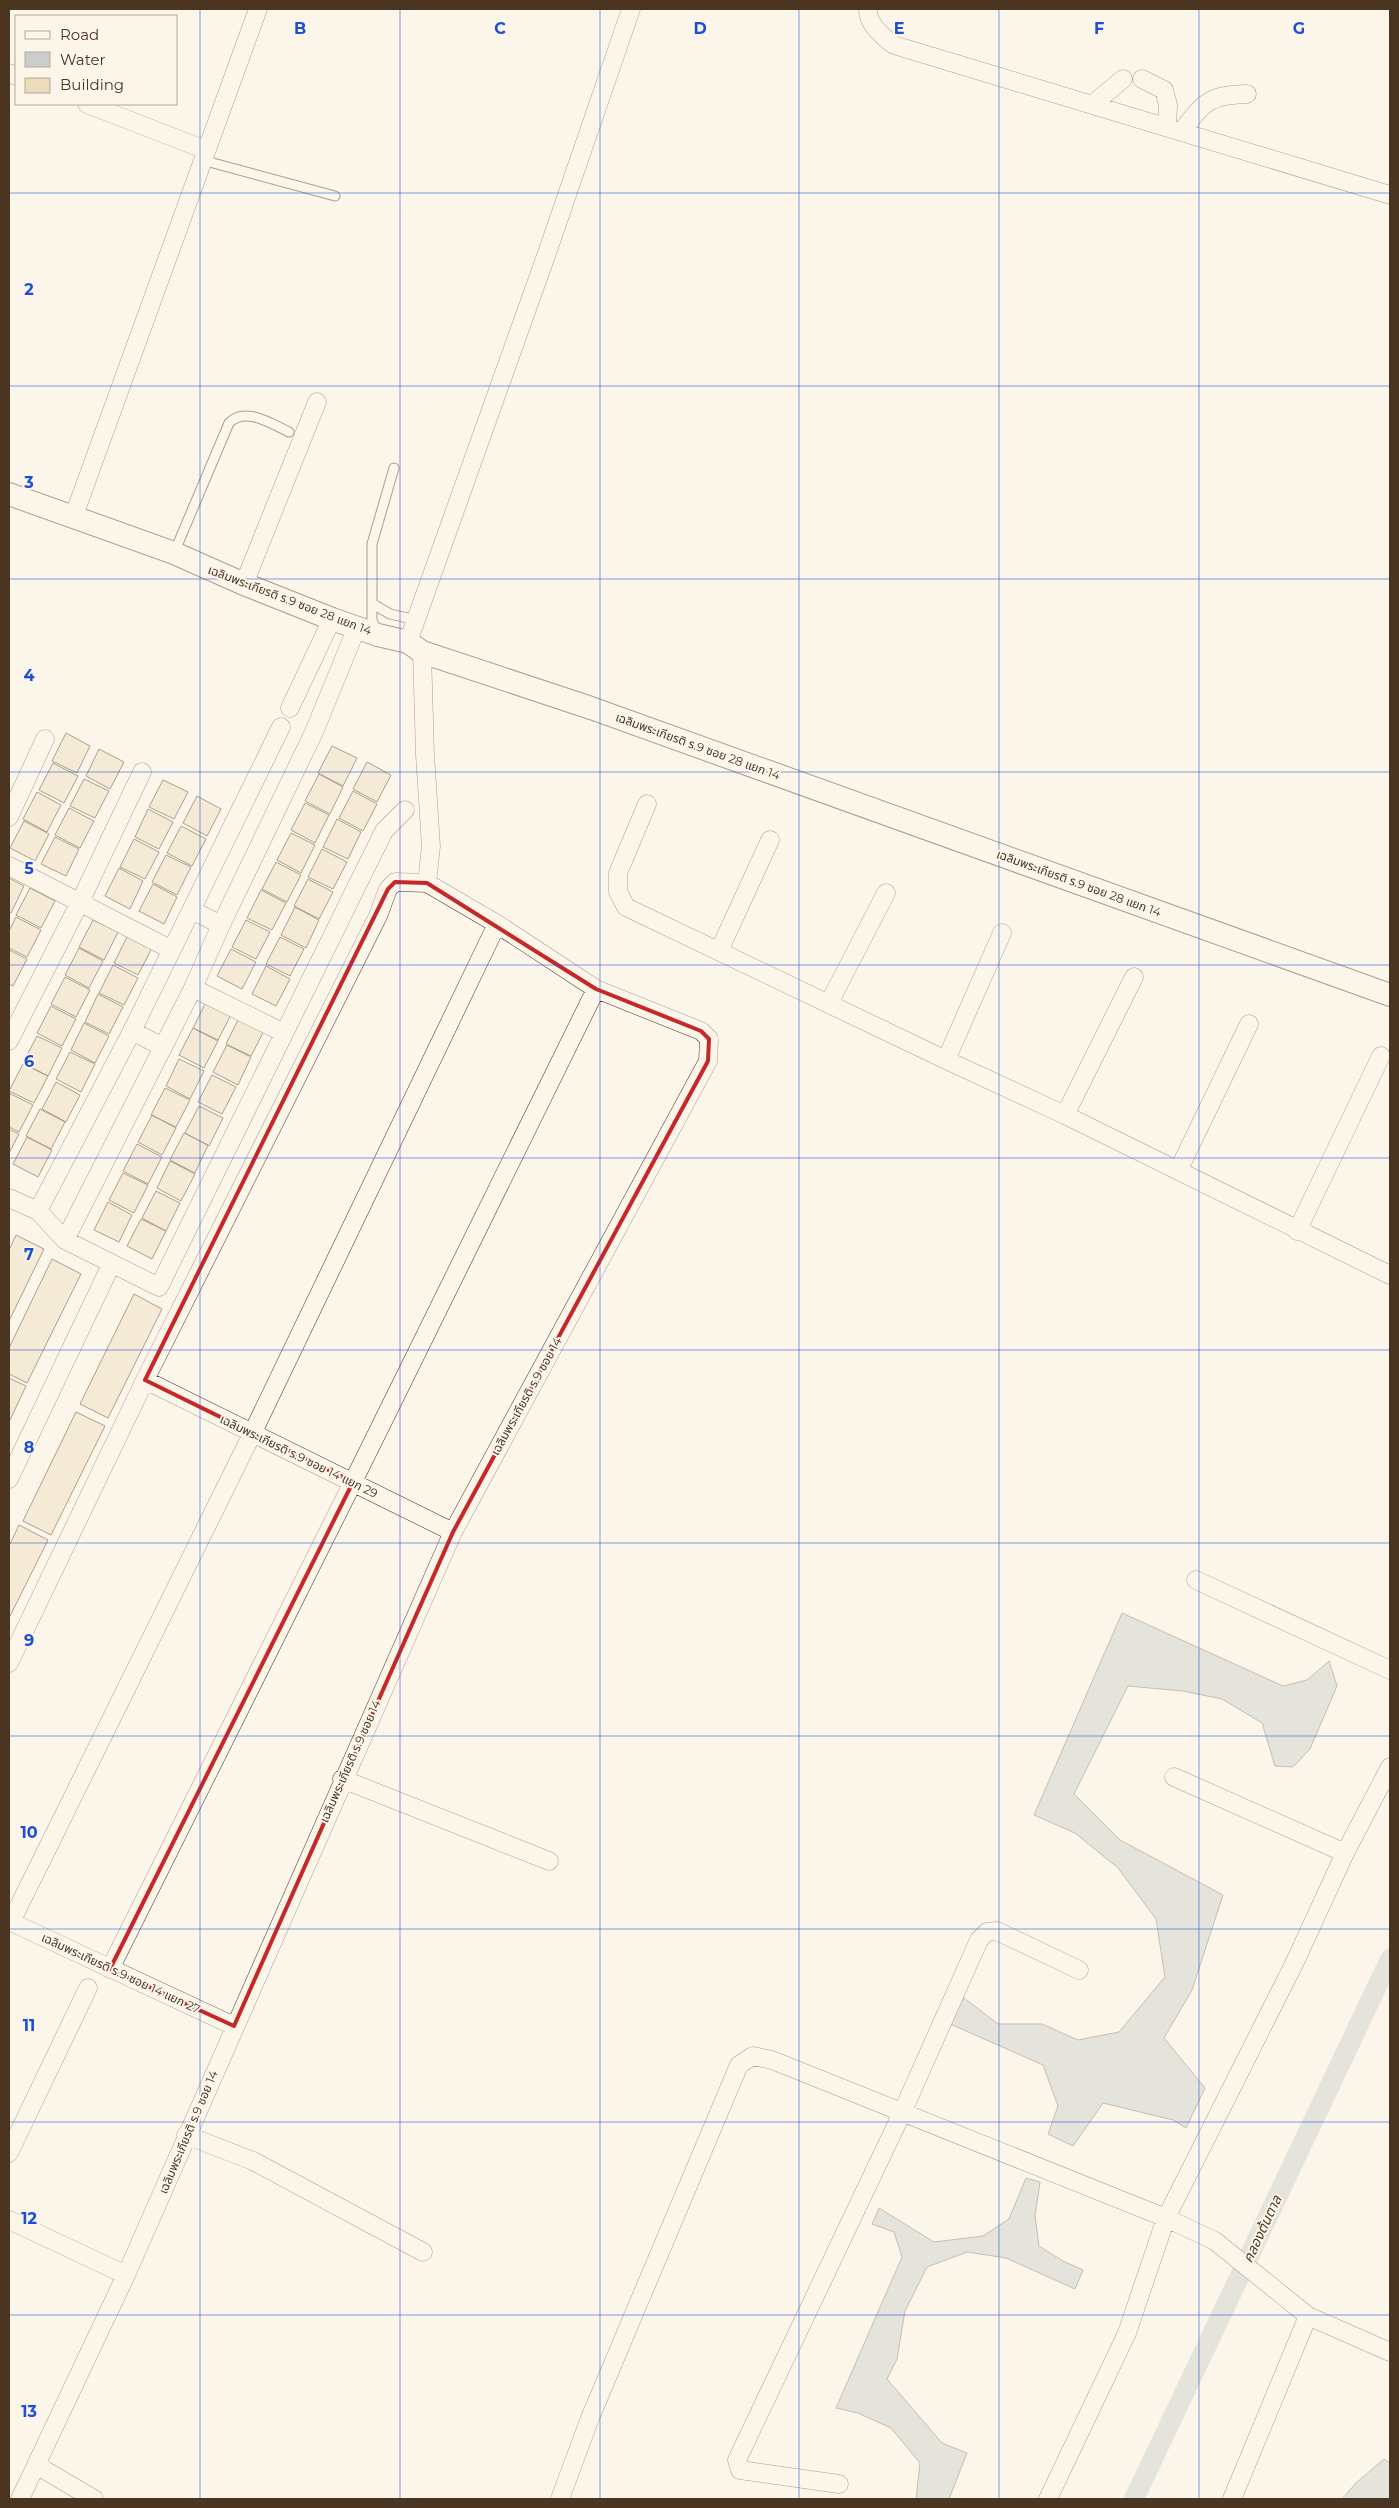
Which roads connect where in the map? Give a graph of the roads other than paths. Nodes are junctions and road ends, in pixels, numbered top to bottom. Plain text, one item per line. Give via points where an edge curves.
1 (258, 9) edge
2 (631, 9) edge
3 (868, 9) edge
4 (1142, 79) dead end
5 (1123, 80) dead end
6 (1247, 94) dead end
7 (1093, 104) junction
8 (89, 105) edge
9 (1175, 129) junction
10 (204, 155) junction
11 (1390, 195) edge
12 (335, 196) dead end
13 (317, 402) dead end
14 (289, 432) dead end
15 (394, 468) dead end
16 (9, 494) edge
17 (73, 518) junction
18 (174, 553) junction
19 (244, 584) junction
20 (374, 604) junction
21 (332, 619) junction
22 (417, 620) junction
23 (357, 627) junction
24 (378, 635) junction
25 (415, 647) junction
26 (290, 708) dead end
27 (281, 727) dead end
28 (46, 739) dead end
29 (142, 772) dead end
30 (647, 804) dead end
31 (405, 810) dead end
32 (9, 816) edge
33 (770, 840) dead end
34 (9, 866) edge
35 (427, 883) junction
36 (886, 893) dead end
37 (80, 902) junction
38 (192, 910) junction
39 (497, 924) junction
40 (221, 925) junction
41 (1002, 933) dead end
42 (172, 950) junction
43 (719, 951) junction
44 (1134, 977) dead end
45 (193, 988) junction
46 (596, 989) junction
47 (1390, 995) edge
48 (829, 1003) junction
49 (1249, 1024) dead end
50 (132, 1031) junction
51 (284, 1034) junction
52 (9, 1041) edge
53 (163, 1047) junction
54 (1381, 1056) dead end
55 (946, 1060) junction
56 (1065, 1114) junction
57 (1178, 1171) junction
58 (9, 1198) edge
59 (38, 1211) junction
60 (1297, 1231) junction
61 (65, 1240) junction
62 (112, 1265) junction
63 (1390, 1275) edge
64 (145, 1380) junction
65 (252, 1434) junction
66 (9, 1479) edge
67 (353, 1482) junction
68 (453, 1532) junction
69 (1196, 1580) dead end
70 (9, 1663) edge
71 (1390, 1670) edge
72 (1390, 1768) edge
73 (1174, 1777) dead end
74 (342, 1778) junction
75 (1345, 1853) junction
76 (549, 1861) dead end
77 (10, 1921) edge
78 (110, 1969) junction
79 (1078, 1970) dead end
80 (88, 1988) dead end
81 (234, 2026) junction
82 (902, 2113) junction
83 (186, 2135) junction
84 (9, 2153) edge
85 (1166, 2218) junction
86 (9, 2220) edge
87 (423, 2252) dead end
88 (126, 2275) junction
89 (1308, 2316) junction
90 (1390, 2352) edge
91 (36, 2465) junction
92 (839, 2484) dead end
93 (20, 2499) edge
94 (94, 2499) edge
95 (560, 2499) edge
96 (1048, 2499) edge
97 (1232, 2499) edge

1 - 10 street
2 - 22 street
3 - 7 street via 880,34 894,45
4 - 9 street via 1164,90
5 - 7 street
6 - 9 street via 1224,94 1208,101
7 - 9 street
8 - 10 street
9 - 11 street
10 - 12 lane
10 - 17 street
13 - 19 street
14 - 18 lane via 242,415 229,422
15 - 20 lane via 372,544
16 - 17 street, เฉลิมพระเกียรติ ร.9 ซอย 28 แยก 14
17 - 18 street, เฉลิมพระเกียรติ ร.9 ซอย 28 แยก 14
18 - 19 street, เฉลิมพระเกียรติ ร.9 ซอย 28 แยก 14
19 - 21 street, เฉลิมพระเกียรติ ร.9 ซอย 28 แยก 14
20 - 22 lane via 390,614
20 - 24 lane via 372,620
21 - 23 street, เฉลิมพระเกียรติ ร.9 ซอย 28 แยก 14
21 - 26 street
22 - 25 street
23 - 24 street, เฉลิมพระเกียรติ ร.9 ซอย 28 แยก 14
23 - 40 street via 314,732
24 - 25 street, เฉลิมพระเกียรติ ร.9 ซอย 28 แยก 14
25 - 35 street via 431,846
25 - 47 street, เฉลิมพระเกียรติ ร.9 ซอย 28 แยก 14
27 - 38 street
28 - 32 street
29 - 37 street
30 - 43 street via 618,873 618,892 626,907
31 - 51 street via 384,831
33 - 43 street
34 - 37 street
35 - 39 street
35 - 64 street via 395,882 388,888 373,925
36 - 48 street
37 - 42 street
37 - 52 street
38 - 40 street
38 - 42 street
39 - 46 street
39 - 65 street
40 - 45 street
41 - 55 street
42 - 50 street
43 - 48 street
44 - 56 street
45 - 51 street
45 - 53 street
46 - 67 street
46 - 68 street, เฉลิมพระเกียรติ ร.9 ซอย 14 via 701,1031 709,1039 708,1061
48 - 55 street
49 - 57 street
50 - 53 street
50 - 59 street
51 - 62 street via 159,1287
53 - 61 street
54 - 60 street
55 - 56 street
56 - 57 street
57 - 60 street
58 - 59 street
59 - 61 street
60 - 63 street
61 - 62 street
62 - 66 street
64 - 65 street, เฉลิมพระเกียรติ ร.9 ซอย 14 แยก 29
64 - 70 street
65 - 67 street, เฉลิมพระเกียรติ ร.9 ซอย 14 แยก 29
65 - 77 street
67 - 68 street, เฉลิมพระเกียรติ ร.9 ซอย 14 แยก 29
67 - 78 street
68 - 74 street, เฉลิมพระเกียรติ ร.9 ซอย 14
69 - 71 street
72 - 75 street
73 - 75 street
74 - 76 street
74 - 81 street, เฉลิมพระเกียรติ ร.9 ซอย 14
75 - 85 street via 1294,1964
77 - 78 street, เฉลิมพระเกียรติ ร.9 ซอย 14 แยก 27
78 - 81 street, เฉลิมพระเกียรติ ร.9 ซอย 14 แยก 27
79 - 82 street via 997,1931 987,1932 979,1940
80 - 84 street
81 - 83 street, เฉลิมพระเกียรติ ร.9 ซอย 14
82 - 85 street
82 - 92 street via 737,2460 740,2470
82 - 95 street via 772,2060 753,2056 739,2065 590,2418
83 - 87 street via 253,2161
83 - 88 street, เฉลิมพระเกียรติ ร.9 ซอย 14
85 - 89 street via 1215,2241
85 - 96 street via 1127,2333
86 - 88 street
88 - 91 street, เฉลิมพระเกียรติ ร.9 ซอย 14
89 - 90 street
89 - 97 street
91 - 93 street, เฉลิมพระเกียรติ ร.9 ซอย 14
91 - 94 street

